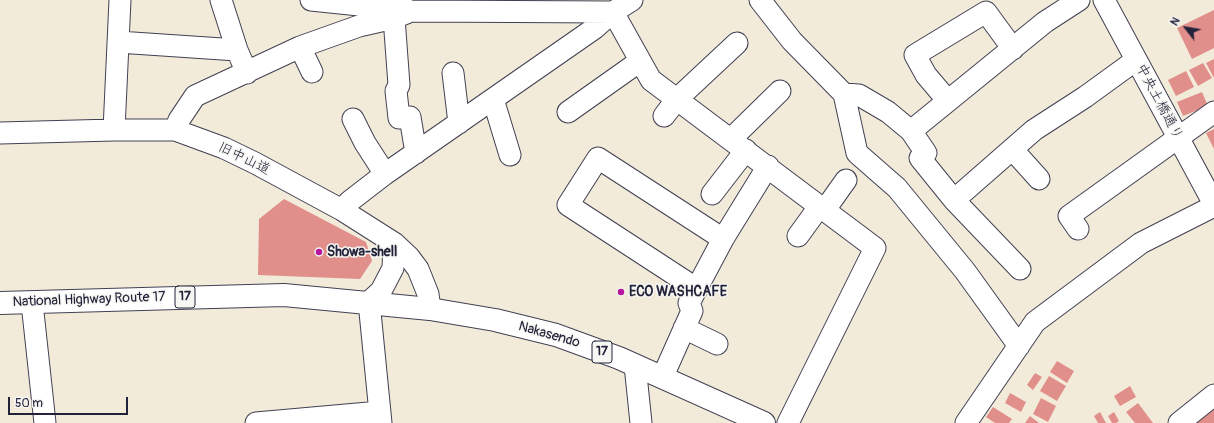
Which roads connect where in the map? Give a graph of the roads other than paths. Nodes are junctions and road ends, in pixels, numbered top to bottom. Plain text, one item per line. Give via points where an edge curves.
1 (120, 0) edge
2 (221, 0) edge
3 (311, 0) edge
4 (760, 0) edge
5 (1079, 0) edge
6 (1104, 0) edge
7 (355, 2) edge
8 (626, 3) edge
9 (405, 10) edge
10 (118, 42) junction
11 (737, 43) dead end
12 (300, 47) junction
13 (1013, 48) junction
14 (237, 50) junction
15 (1136, 60) junction
16 (640, 61) junction
17 (312, 72) dead end
18 (247, 73) junction
19 (453, 73) dead end
20 (780, 91) dead end
21 (844, 94) junction
22 (493, 99) junction
23 (677, 100) junction
24 (948, 101) junction
25 (568, 112) dead end
26 (1214, 112) edge
27 (664, 116) dead end
28 (353, 119) dead end
29 (459, 123) junction
30 (114, 130) junction
31 (176, 130) junction
32 (911, 131) junction
33 (0, 133) edge
34 (1179, 139) junction
35 (739, 145) junction
36 (1012, 149) junction
37 (416, 153) junction
38 (510, 155) dead end
39 (768, 166) junction
40 (385, 174) junction
41 (1039, 179) dead end
42 (846, 180) dead end
43 (712, 194) dead end
44 (954, 200) junction
45 (1214, 205) edge
46 (822, 209) junction
47 (342, 210) junction
48 (1078, 230) dead end
49 (798, 236) dead end
50 (723, 239) junction
51 (394, 243) junction
52 (1020, 268) dead end
53 (697, 288) junction
54 (369, 302) junction
55 (0, 303) edge
56 (32, 303) junction
57 (430, 309) junction
58 (684, 328) junction
59 (717, 344) dead end
60 (1019, 346) junction
61 (635, 365) junction
62 (663, 376) junction
63 (1214, 396) edge
64 (381, 417) edge
65 (45, 423) edge
66 (256, 423) edge
67 (641, 423) edge
68 (764, 423) edge
69 (788, 423) edge
70 (966, 423) edge
71 (1179, 423) edge

1 - 10 street
2 - 14 street
3 - 7 street
4 - 21 street via 792,41
5 - 13 street via 1045,22
6 - 15 street, 中央土橋通り
7 - 9 street
8 - 9 street
8 - 16 street
8 - 22 street via 595,28
9 - 12 street
9 - 37 street via 399,85 396,91 399,118 410,117
10 - 14 street
10 - 30 street
11 - 23 street
12 - 17 street
12 - 18 street
13 - 24 street
13 - 24 street via 986,12 915,55 926,75
14 - 18 street
15 - 34 street, 中央土橋通り
15 - 36 street via 1034,130
16 - 23 street via 651,80
16 - 25 street
18 - 31 street via 195,96 179,120
19 - 29 street
20 - 35 street
21 - 32 street via 859,95 888,112
21 - 60 street via 857,153 896,188 965,271
22 - 29 street
22 - 38 street
23 - 27 street
23 - 35 street
24 - 32 street
26 - 34 street
28 - 40 street
29 - 37 street
30 - 31 street, 旧中山道
30 - 33 street, 旧中山道
31 - 47 street, 旧中山道 via 224,148
32 - 44 street via 926,153 920,158
34 - 45 street, 中央土橋通り
34 - 48 street via 1069,216
35 - 39 street
35 - 43 street
36 - 41 street
36 - 44 street
37 - 40 street
39 - 46 street
39 - 50 street
40 - 47 street
42 - 46 street
44 - 52 street
45 - 60 street via 1141,243 1035,322
46 - 49 street
46 - 69 street via 875,248
47 - 51 street, 旧中山道
50 - 53 street
50 - 53 street via 598,158 568,205
51 - 54 street via 393,268 381,291
51 - 57 street, 旧中山道 via 418,269 428,294
53 - 58 street via 689,303 692,312
54 - 56 highway, National Highway Route 17 / 17 via 284,295
54 - 57 highway, Nakasendo / 17
54 - 64 street
55 - 56 highway, National Highway Route 17 / 17
56 - 65 street
57 - 61 highway, Nakasendo / 17 via 495,320 556,335
58 - 59 street
58 - 62 street
60 - 70 street
61 - 62 highway, Nakasendo / 17
61 - 67 street
62 - 68 highway, Nakasendo / 17
63 - 71 street
64 - 66 street

